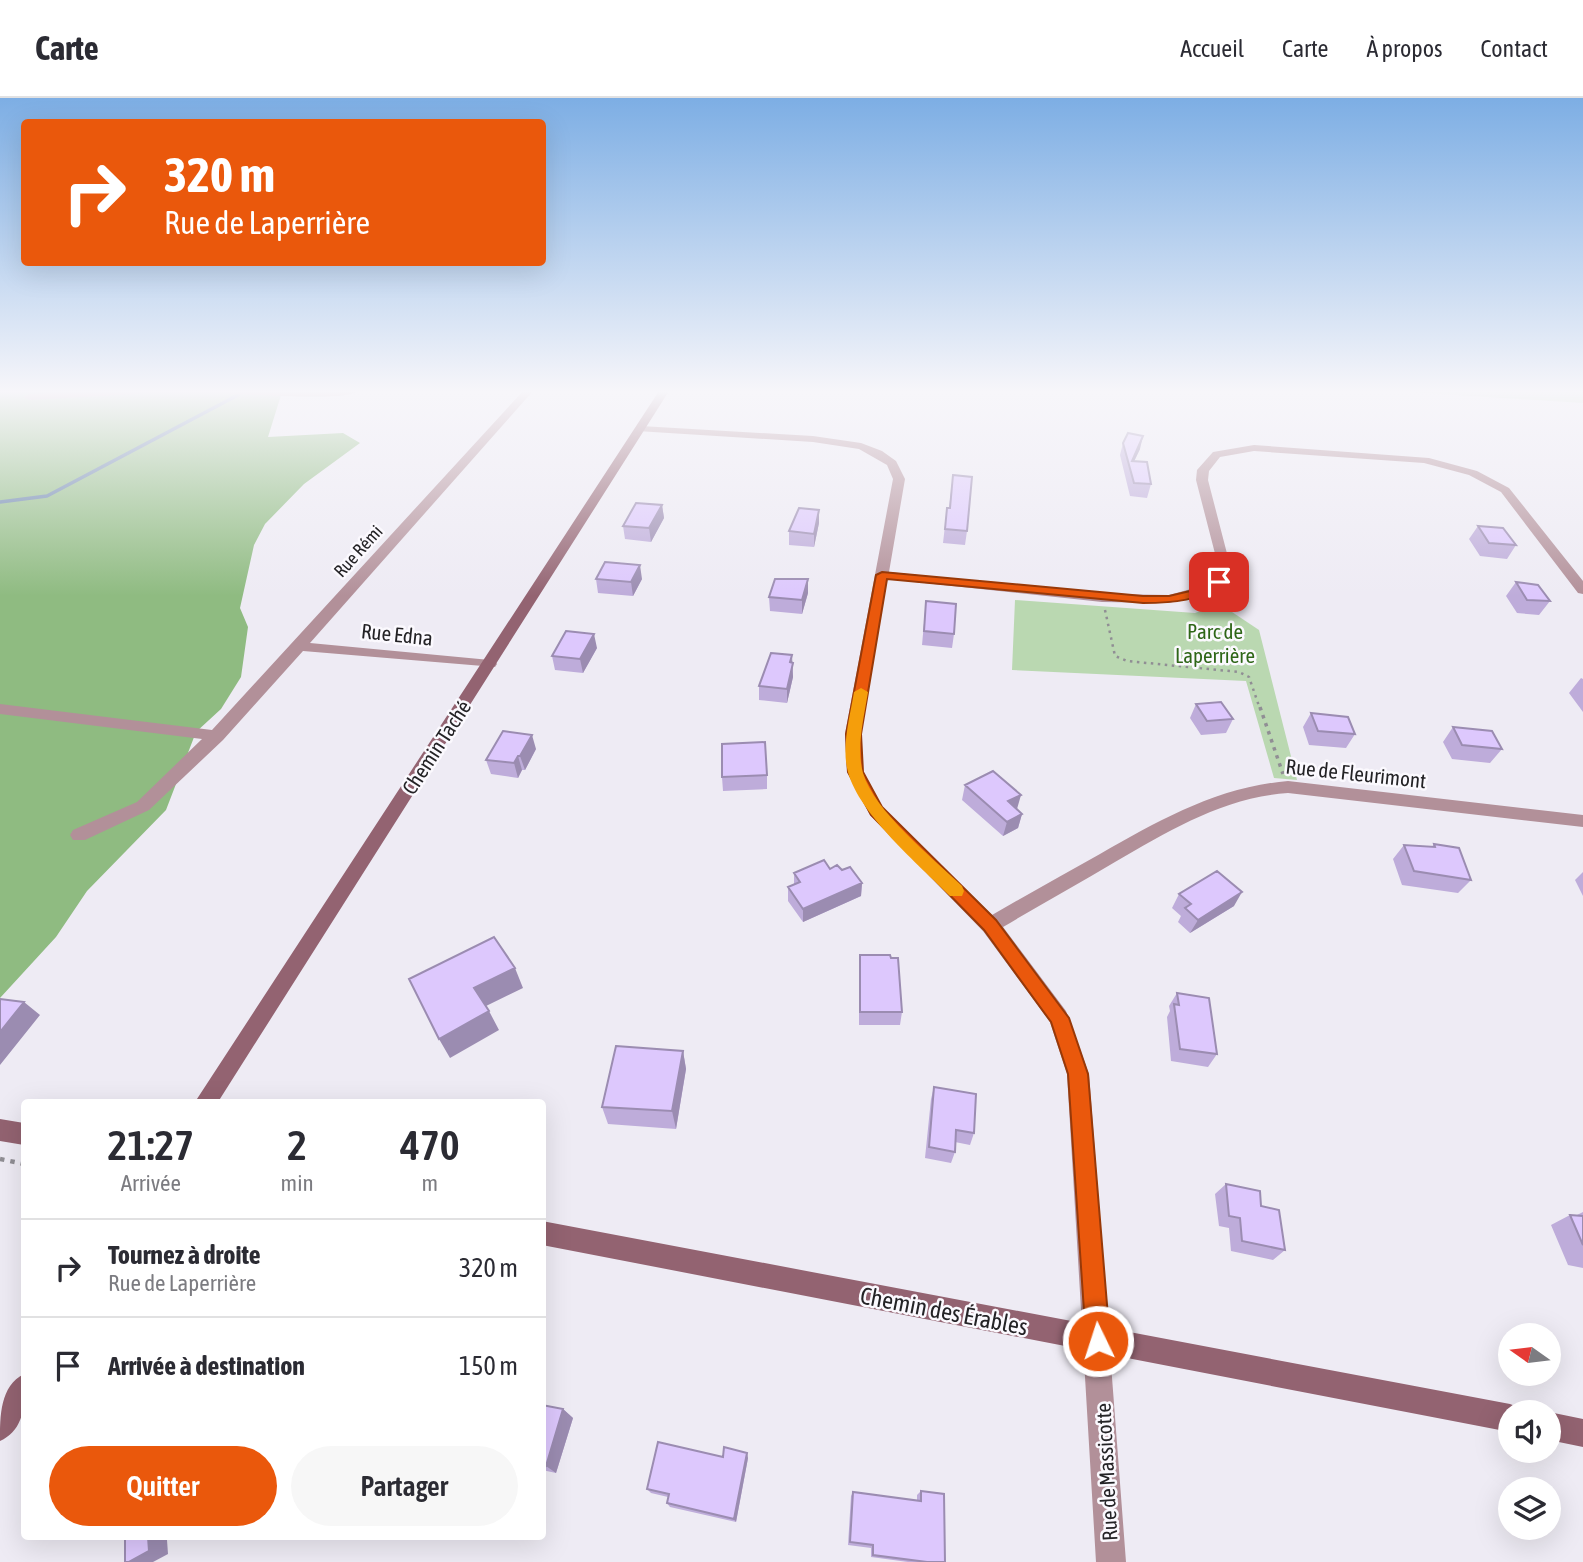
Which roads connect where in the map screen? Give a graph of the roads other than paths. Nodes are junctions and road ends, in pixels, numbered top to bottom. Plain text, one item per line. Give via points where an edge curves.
1 (467, 459) edge
2 (622, 459) edge
3 (887, 459) edge
4 (1212, 459) edge
5 (1415, 459) edge
6 (882, 575) junction
7 (1583, 590) edge
8 (299, 646) junction
9 (490, 664) junction
10 (0, 709) edge
11 (217, 736) junction
12 (1583, 821) edge
13 (79, 835) dead end
14 (990, 925) junction
15 (208, 1099) edge
16 (0, 1130) edge
17 (21, 1134) edge
18 (546, 1235) edge
19 (1098, 1341) junction
20 (21, 1393) edge
21 (1498, 1417) edge
22 (0, 1427) edge
23 (1561, 1428) edge
24 (1583, 1433) edge
25 (1111, 1562) edge

1 - 8 street, Rue Rémi
2 - 9 street, Chemin Taché
3 - 6 street, Rue de Massicotte via 899,479
4 - 6 street via 1203,470 1202,480 1225,569 1219,582 1194,594 1169,599 1102,598
5 - 7 street via 1473,473 1505,490
6 - 14 street, Rue de Massicotte via 853,734 855,772 876,811
8 - 9 street, Rue Edna
8 - 11 street, Rue Rémi
9 - 15 street, Chemin Taché
10 - 11 street
11 - 13 street, Rue Rémi via 143,806
12 - 14 street, Rue de Fleurimont via 1288,787 1259,788 1198,809
14 - 19 street, Rue de Massicotte via 1059,1018 1078,1074
16 - 17 street
18 - 19 street, Chemin des Érables
19 - 21 street, Chemin des Érables
19 - 25 street, Rue de Massicotte
20 - 22 street
23 - 24 street

